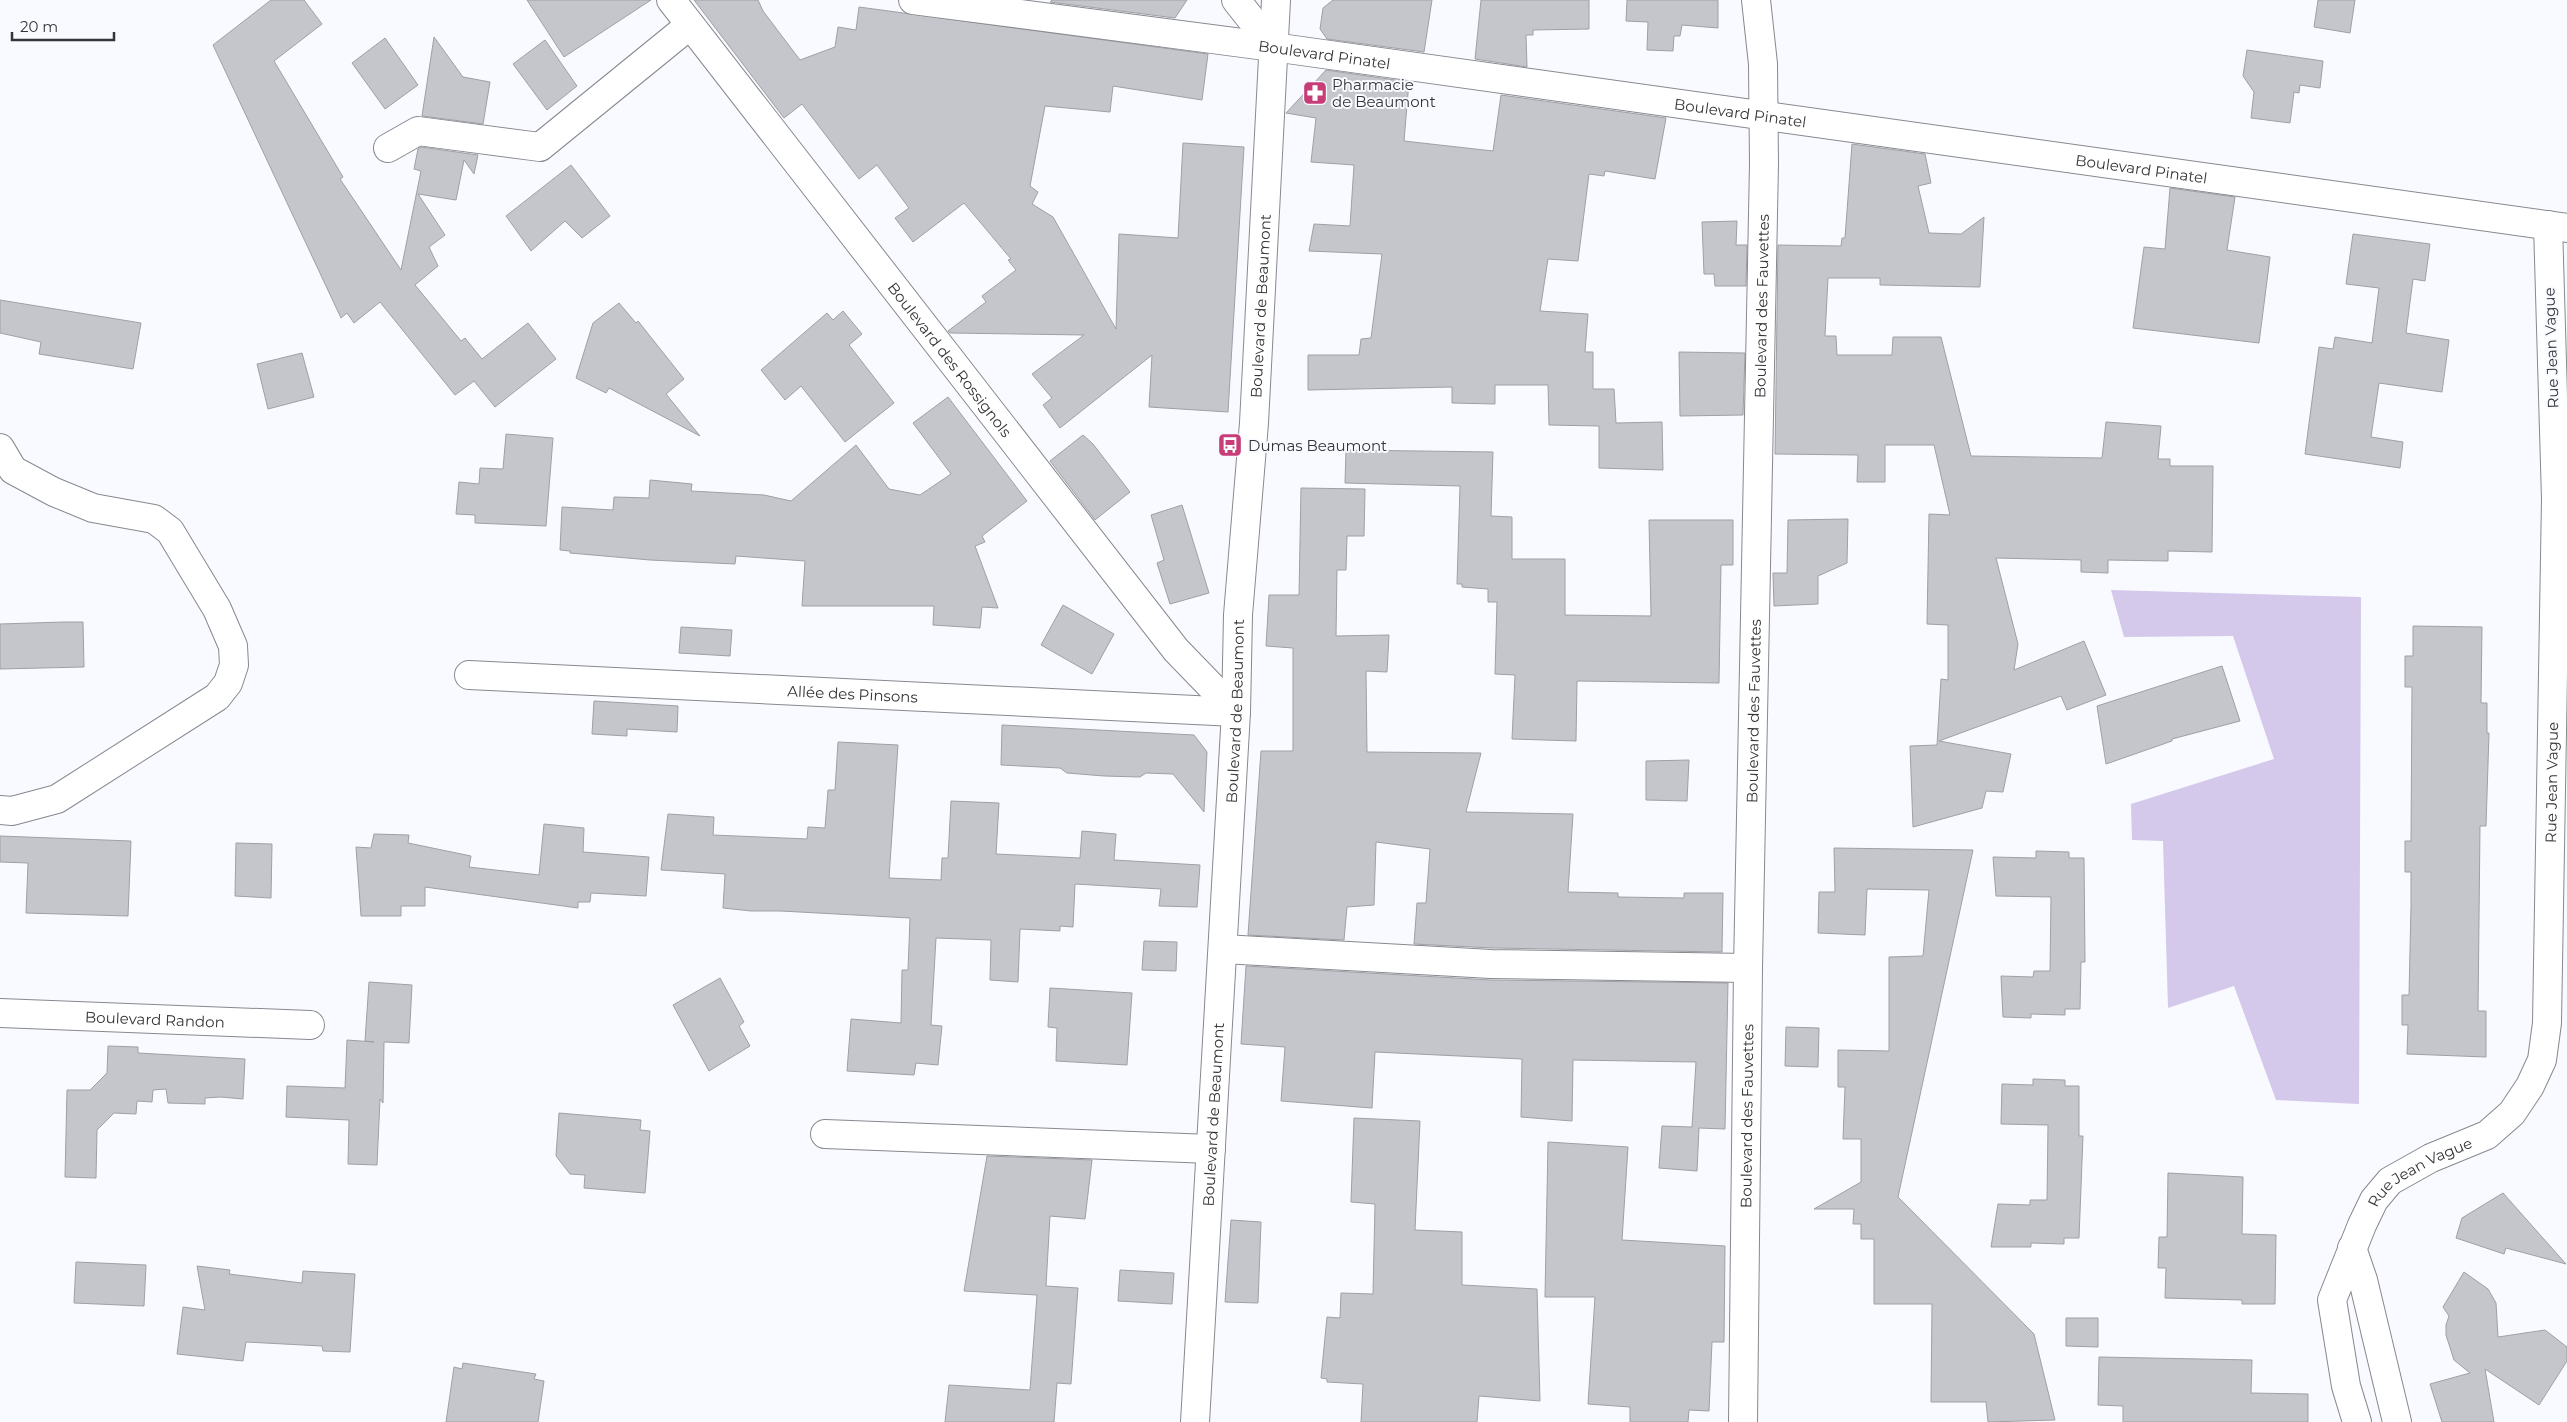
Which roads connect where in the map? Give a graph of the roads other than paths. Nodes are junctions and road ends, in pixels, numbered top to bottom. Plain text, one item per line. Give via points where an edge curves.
1 (670, 0) edge
2 (913, 0) edge
3 (1236, 0) edge
4 (1276, 0) edge
5 (1756, 0) edge
6 (690, 26) junction
7 (1273, 47) junction
8 (1762, 116) junction
9 (388, 148) dead end
10 (2558, 226) edge
11 (0, 448) edge
12 (469, 675) dead end
13 (1236, 712) junction
14 (0, 810) edge
15 (1223, 949) junction
16 (1748, 968) junction
17 (0, 1013) edge
18 (310, 1025) dead end
19 (825, 1134) dead end
20 (1211, 1149) junction
21 (2352, 1248) junction
22 (1195, 1422) edge
23 (1743, 1422) edge
24 (2357, 1422) edge
25 (2396, 1422) edge

1 - 6 street, Boulevard des Rossignols
2 - 7 street, Boulevard Pinatel
3 - 7 street
4 - 7 street, Boulevard de Beaumont
5 - 8 street, Boulevard des Fauvettes via 1763,64
6 - 9 street via 540,147 418,131
6 - 13 street, Boulevard des Rossignols via 1176,650
7 - 8 street, Boulevard Pinatel
7 - 13 street, Boulevard de Beaumont via 1254,423 1238,615
8 - 10 street, Boulevard Pinatel
8 - 16 street, Boulevard des Fauvettes via 1764,169
10 - 21 street, Rue Jean Vague via 2547,1023 2542,1060 2512,1113 2487,1135 2423,1162 2390,1181 2374,1200
11 - 14 street via 13,470 54,492 93,508 154,519 170,531 217,609 233,646 234,666 228,683 217,697 57,799 12,811
12 - 13 street, Allée des Pinsons
13 - 15 street, Boulevard de Beaumont
15 - 16 street via 1491,964
15 - 20 street, Boulevard de Beaumont
16 - 23 street, Boulevard des Fauvettes
17 - 18 street, Boulevard Randon
19 - 20 street
20 - 22 street, Boulevard de Beaumont
21 - 24 street, Rue Jean Vague via 2332,1300 2346,1386
21 - 25 street via 2363,1280

